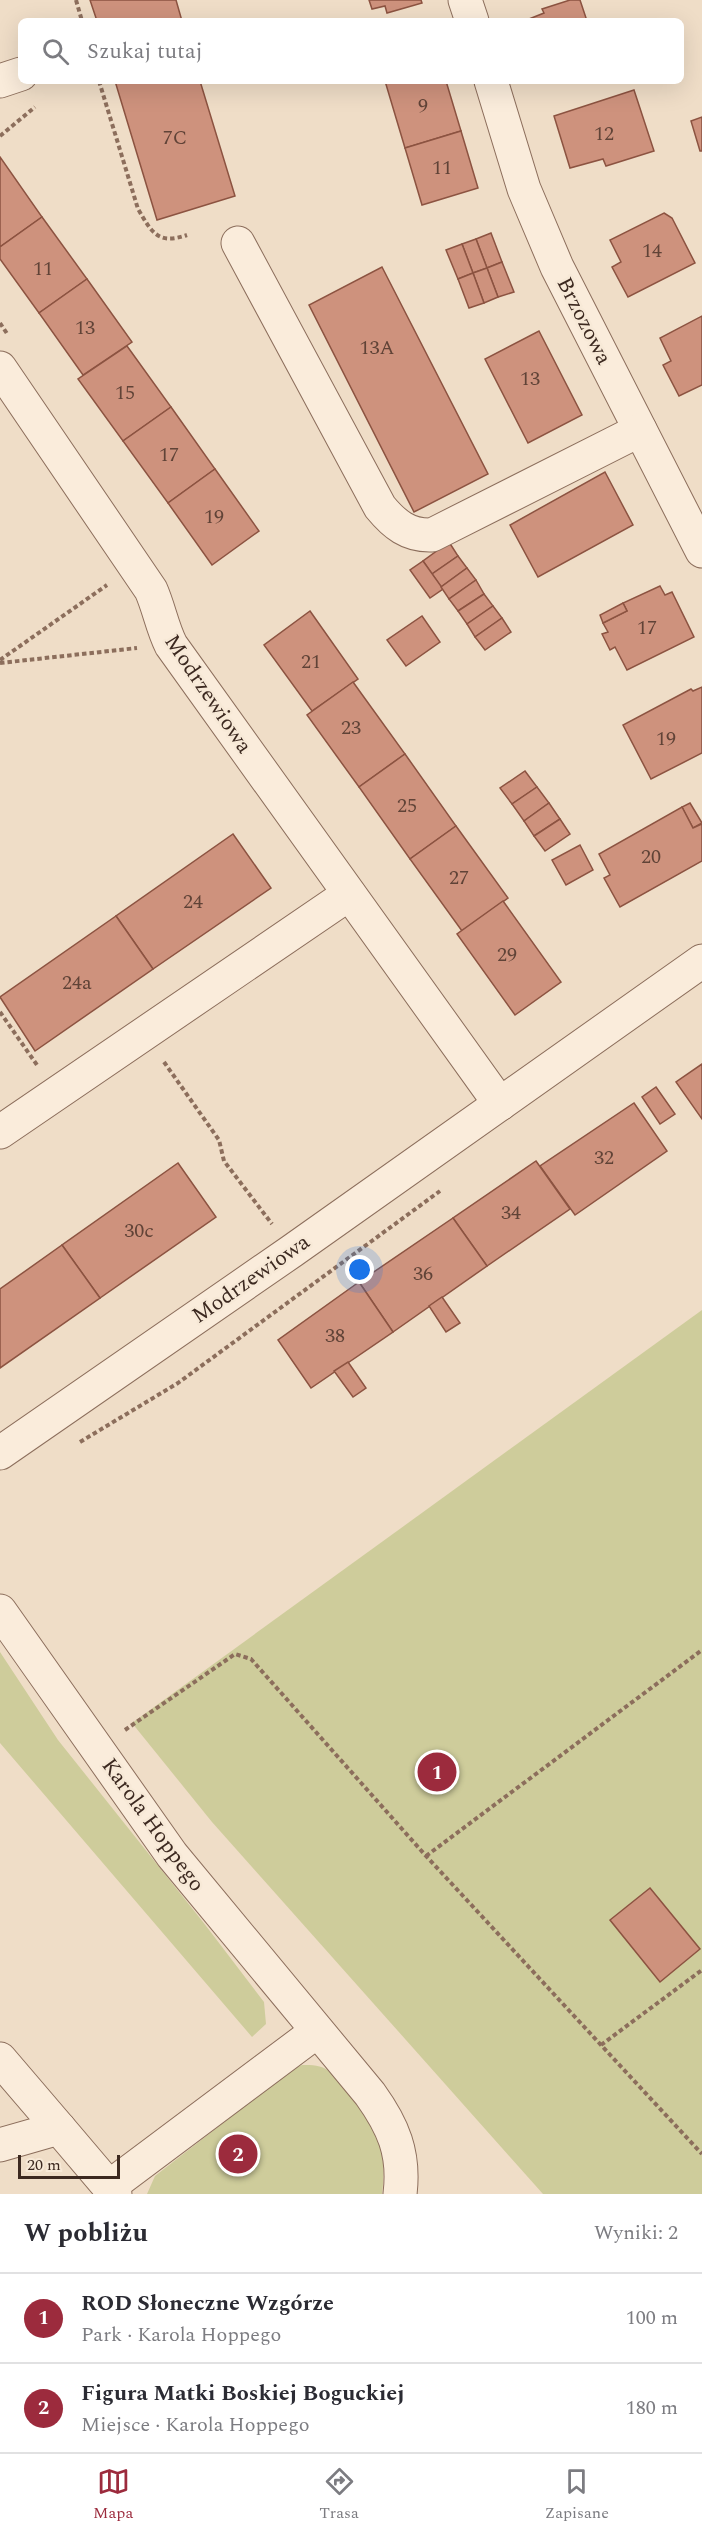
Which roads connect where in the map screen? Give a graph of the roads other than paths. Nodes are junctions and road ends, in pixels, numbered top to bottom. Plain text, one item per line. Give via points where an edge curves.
1 (465, 0) edge
2 (471, 18) edge
3 (18, 75) edge
4 (0, 81) edge
5 (491, 84) edge
6 (238, 243) dead end
7 (0, 368) edge
8 (640, 430) junction
9 (702, 551) edge
10 (349, 894) junction
11 (702, 961) edge
12 (500, 1104) junction
13 (0, 1132) edge
14 (0, 1453) edge
15 (0, 1611) edge
16 (316, 2031) junction
17 (0, 2059) edge
18 (59, 2128) junction
19 (0, 2145) edge
20 (112, 2190) edge
21 (400, 2194) edge

1 - 2 street
3 - 4 street
5 - 8 street, Brzozowa via 524,189 556,267
6 - 8 street via 380,507 391,521 410,533 432,536
7 - 10 street, Modrzewiowa via 134,566 157,604 171,645
8 - 9 street, Brzozowa
10 - 12 street, Modrzewiowa
10 - 13 street
11 - 12 street, Modrzewiowa
12 - 14 street, Modrzewiowa
15 - 16 street, Karola Hoppego via 172,1855
16 - 20 street
16 - 21 street, Karola Hoppego via 389,2120 398,2145
17 - 18 street
18 - 19 street
18 - 20 street

